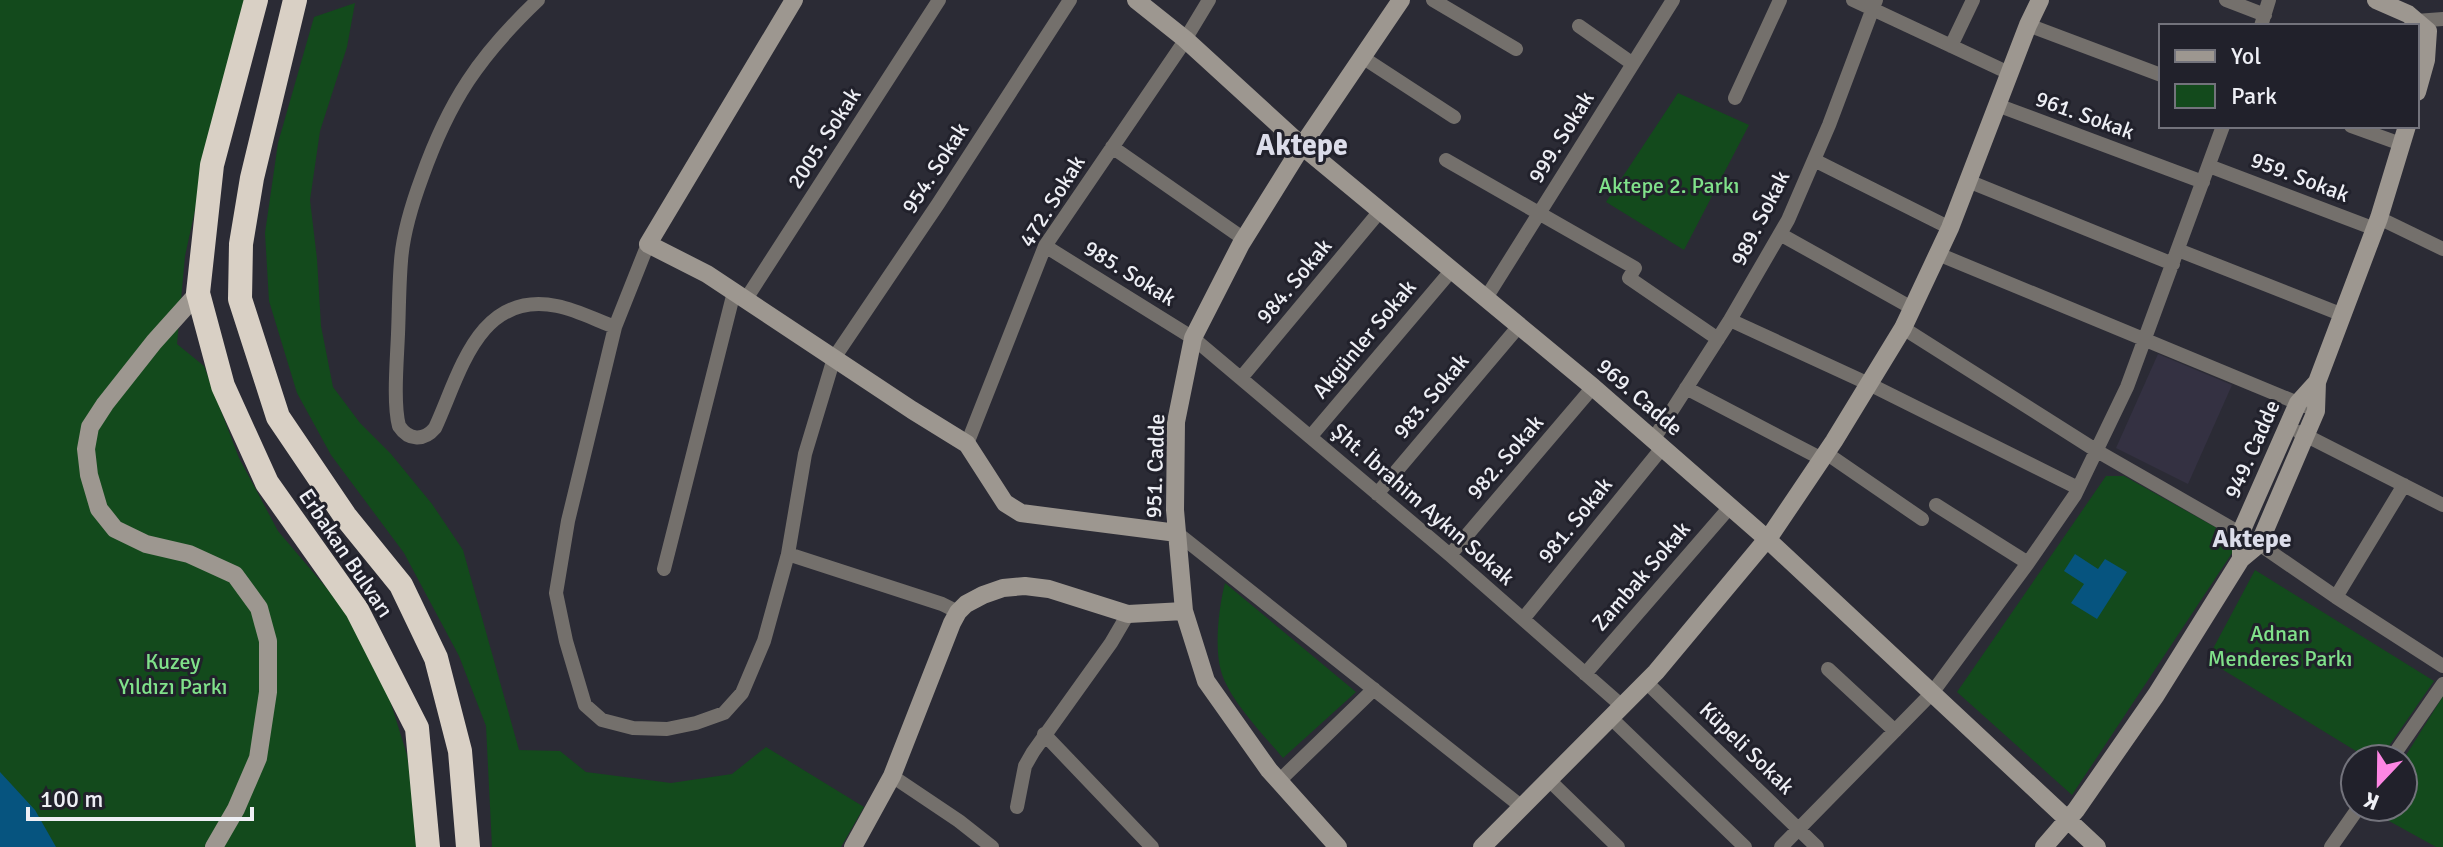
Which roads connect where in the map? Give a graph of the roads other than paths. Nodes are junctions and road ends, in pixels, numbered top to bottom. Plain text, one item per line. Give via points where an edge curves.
1 (538, 0) edge
2 (794, 0) edge
3 (939, 0) edge
4 (1070, 0) edge
5 (1136, 0) edge
6 (1209, 0) edge
7 (1401, 0) edge
8 (1433, 0) edge
9 (1673, 0) edge
10 (1780, 0) edge
11 (1853, 0) edge
12 (1973, 0) edge
13 (2040, 0) edge
14 (2226, 0) edge
15 (2376, 0) edge
16 (2399, 4) edge
17 (255, 5) edge
18 (1874, 5) edge
19 (293, 8) edge
20 (2265, 14) edge
21 (2443, 19) edge
22 (2416, 21) junction
23 (2028, 25) junction
24 (1579, 26) dead end
25 (1185, 39) junction
26 (1951, 46) junction
27 (1516, 49) dead end
28 (1362, 57) junction
29 (1633, 64) junction
30 (2009, 73) junction
31 (2159, 74) edge
32 (2419, 85) edge
33 (1735, 98) dead end
34 (1997, 105) junction
35 (1454, 117) dead end
36 (2222, 128) edge
37 (2363, 128) edge
38 (2404, 135) edge
39 (1302, 146) junction
40 (1112, 147) junction
41 (1446, 160) dead end
42 (1814, 160) junction
43 (2209, 166) junction
44 (1968, 181) junction
45 (2203, 182) junction
46 (1380, 211) junction
47 (1539, 213) junction
48 (2377, 223) junction
49 (1950, 228) junction
50 (1780, 234) junction
51 (1244, 239) junction
52 (648, 244) junction
53 (1045, 246) junction
54 (2443, 249) edge
55 (1938, 254) junction
56 (2175, 257) junction
57 (1451, 271) junction
58 (198, 293) junction
59 (740, 296) junction
60 (1486, 298) junction
61 (1912, 308) junction
62 (2343, 315) junction
63 (1730, 320) junction
64 (1519, 326) junction
65 (615, 327) junction
66 (1903, 328) junction
67 (2146, 337) junction
68 (1193, 338) junction
69 (1718, 339) junction
70 (834, 358) junction
71 (1241, 378) junction
72 (1869, 384) junction
73 (1593, 387) junction
74 (1686, 388) junction
75 (2309, 404) junction
76 (2288, 427) junction
77 (1311, 436) junction
78 (2306, 436) junction
79 (967, 444) junction
80 (1657, 444) junction
81 (2098, 448) junction
82 (1824, 456) junction
83 (2404, 485) junction
84 (2078, 488) junction
85 (1377, 494) junction
86 (1936, 505) dead end
87 (2443, 505) edge
88 (1730, 507) junction
89 (1922, 519) dead end
90 (2242, 528) junction
91 (1177, 533) junction
92 (1767, 539) junction
93 (2261, 539) junction
94 (788, 554) junction
95 (1450, 555) junction
96 (2241, 559) junction
97 (2028, 563) junction
98 (664, 569) dead end
99 (2336, 597) junction
100 (1184, 611) junction
101 (958, 612) junction
102 (1128, 614) junction
103 (1523, 619) junction
104 (2443, 666) edge
105 (1828, 669) dead end
106 (1585, 674) junction
107 (1646, 682) junction
108 (2443, 684) edge
109 (1374, 689) junction
110 (1932, 693) junction
111 (1616, 712) junction
112 (1895, 731) junction
113 (1044, 734) junction
114 (2402, 743) edge
115 (892, 776) junction
116 (1549, 780) junction
117 (1279, 781) junction
118 (1017, 807) dead end
119 (1522, 807) junction
120 (2068, 819) junction
121 (2348, 823) edge
122 (1799, 829) junction
123 (468, 846) edge
124 (1485, 846) edge
125 (214, 847) edge
126 (428, 847) edge
127 (853, 847) edge
128 (992, 847) edge
129 (1152, 847) edge
130 (1338, 847) edge
131 (1618, 847) edge
132 (1745, 847) edge
133 (1781, 847) edge
134 (1817, 847) edge
135 (2044, 847) edge
136 (2097, 847) edge
137 (2331, 847) edge

1 - 65 street via 467,81 418,188 401,260 399,426 408,436 430,434 471,345 505,312 545,304
2 - 52 street
3 - 59 street, 2005. Sokak
4 - 70 street, 954. Sokak
5 - 25 street, 969. Cadde
6 - 25 street, 472. Sokak
7 - 28 street, 951. Cadde
8 - 27 street
9 - 29 street, 999. Sokak
10 - 33 street
11 - 18 street
12 - 26 street
13 - 23 street
14 - 20 street
15 - 16 street
16 - 22 street
17 - 58 highway via 212,165
18 - 26 street
18 - 42 street, 989. Sokak
19 - 123 highway, Erbakan Bulvarı via 252,178 241,244 240,299 278,417 345,516 401,585 436,658 460,751
21 - 22 street
22 - 32 street via 2428,31
23 - 30 street
23 - 31 street
24 - 29 street
25 - 39 street, 969. Cadde
25 - 40 street, 472. Sokak
26 - 30 street
28 - 35 street
28 - 39 street, 951. Cadde
29 - 47 street, 999. Sokak
30 - 34 street
34 - 44 street
34 - 45 street, 961. Sokak
36 - 43 street
37 - 38 street
38 - 48 street, 949. Cadde
39 - 46 street, 969. Cadde
39 - 51 street, 951. Cadde
40 - 51 street
40 - 53 street, 472. Sokak
41 - 47 street
42 - 49 street
42 - 50 street, 989. Sokak
43 - 45 street
43 - 48 street, 959. Sokak
44 - 49 street
44 - 56 street
45 - 56 street
46 - 57 street, 969. Cadde
46 - 71 street, 984. Sokak
47 - 60 street, 999. Sokak
47 - 69 street via 1635,268 1629,278
48 - 54 street, 959. Sokak
48 - 62 street, 949. Cadde
49 - 55 street
50 - 61 street
50 - 63 street, 989. Sokak
51 - 68 street, 951. Cadde
52 - 59 street
52 - 65 street, 954. Sokak
53 - 68 street, 985. Sokak
53 - 79 street, 472. Sokak
55 - 61 street
55 - 67 street
56 - 62 street
56 - 67 street
57 - 60 street, 969. Cadde
57 - 77 street, Akgünler Sokak
58 - 125 street via 105,404 90,427 86,449 99,509 115,529 235,575 259,608 268,641 268,692 258,758
58 - 126 highway, Erbakan Bulvarı via 223,386 267,483 357,610 417,728
59 - 70 street
59 - 98 street, 2005. Sokak
60 - 64 street, 969. Cadde
61 - 66 street
62 - 75 street, 949. Cadde
63 - 69 street, 989. Sokak
63 - 72 street
64 - 73 street, 969. Cadde
64 - 85 street, 983. Sokak
65 - 94 street, 954. Sokak via 556,593 585,705 602,720 633,728 667,729 724,713 742,693 764,641
66 - 72 street
66 - 81 street
67 - 75 street
67 - 81 street
68 - 71 street, Şht. İbrahim Aykın Sokak
68 - 91 street, 951. Cadde via 1176,422
69 - 74 street, 989. Sokak
70 - 79 street
70 - 94 street, 954. Sokak via 805,454
71 - 77 street, Şht. İbrahim Aykın Sokak
72 - 82 street
72 - 84 street
73 - 80 street, 969. Cadde
73 - 95 street, 982. Sokak
74 - 80 street, 989. Sokak
74 - 82 street
75 - 76 street, 949. Cadde
75 - 78 street
76 - 78 street
76 - 90 street, 949. Cadde
77 - 85 street, Şht. İbrahim Aykın Sokak
78 - 83 street
78 - 93 street
79 - 91 street via 1005,503 1021,513
80 - 88 street, 969. Cadde
80 - 103 street, 981. Sokak
81 - 84 street
81 - 90 street
82 - 89 street
82 - 92 street
83 - 87 street
83 - 99 street
84 - 97 street
85 - 95 street, Şht. İbrahim Aykın Sokak
86 - 97 street
88 - 92 street, 969. Cadde
88 - 106 street, Zambak Sokak
90 - 93 street
90 - 96 street, 949. Cadde
91 - 100 street, 951. Cadde
91 - 109 street
92 - 107 street
92 - 110 street, 969. Cadde
93 - 96 street
93 - 99 street
94 - 101 street
95 - 103 street, Şht. İbrahim Aykın Sokak
96 - 120 street via 2156,695
97 - 110 street
99 - 104 street
100 - 102 street
100 - 117 street, 951. Cadde via 1206,681
101 - 102 street via 983,595 1025,586
101 - 115 street
102 - 113 street
103 - 106 street, Şht. İbrahim Aykın Sokak
105 - 112 street
106 - 111 street, Şht. İbrahim Aykın Sokak
107 - 111 street
107 - 122 street, Küpeli Sokak
108 - 114 street
109 - 117 street
109 - 119 street
110 - 112 street
110 - 120 street, 969. Cadde
111 - 116 street
111 - 132 street, Şht. İbrahim Aykın Sokak
112 - 122 street
113 - 118 street via 1025,766
113 - 129 street
115 - 127 street
115 - 128 street
116 - 119 street
116 - 131 street
117 - 130 street, 951. Cadde
119 - 124 street
120 - 135 street
120 - 136 street, 969. Cadde
121 - 137 street
122 - 133 street
122 - 134 street, Küpeli Sokak

